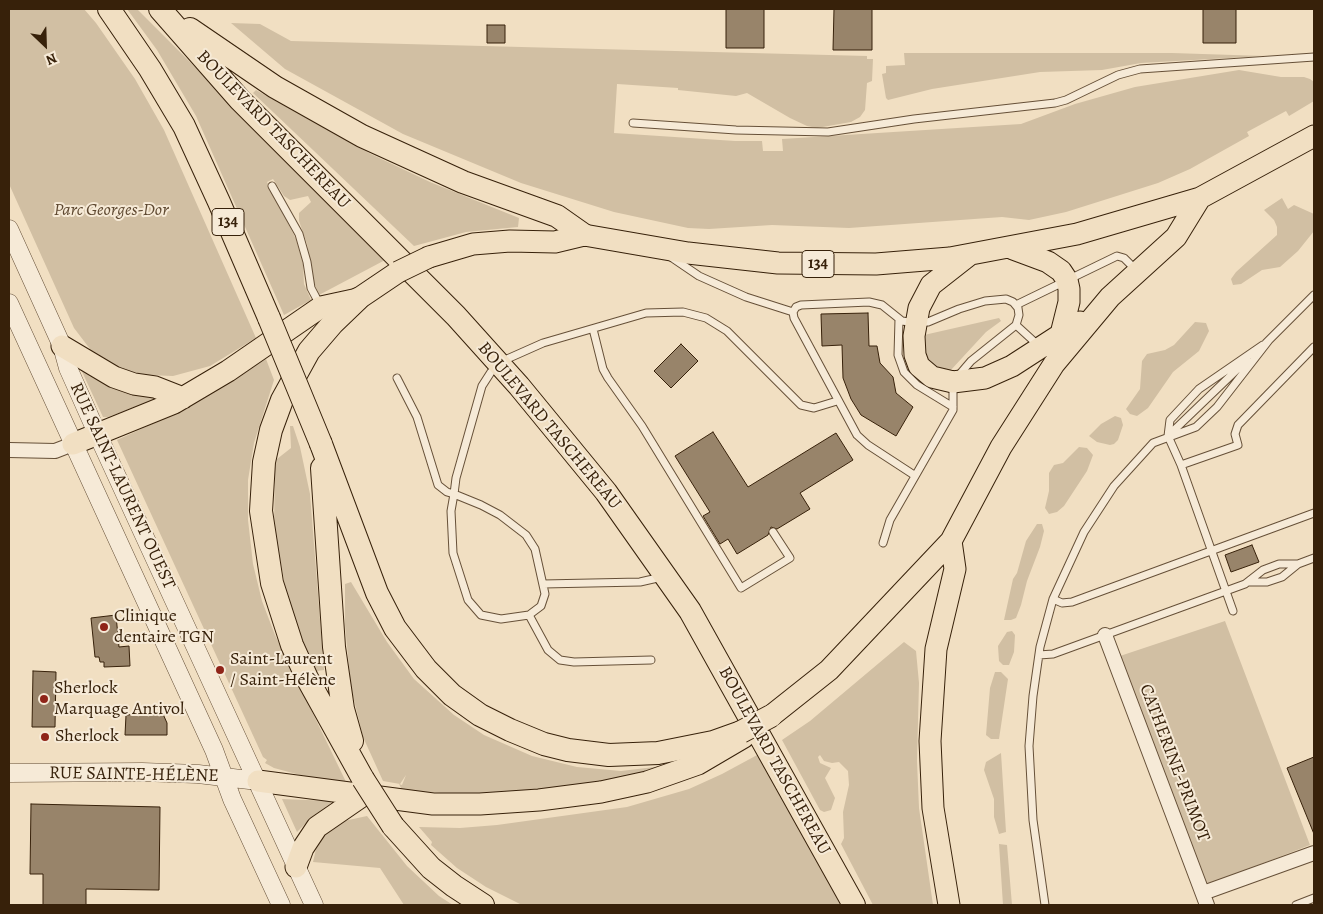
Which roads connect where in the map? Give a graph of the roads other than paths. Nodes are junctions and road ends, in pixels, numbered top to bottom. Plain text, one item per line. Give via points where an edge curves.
1 (109, 9) edge
2 (162, 9) edge
3 (1314, 58) edge
4 (634, 124) dead end
5 (1306, 141) edge
6 (272, 186) dead end
7 (1200, 198) junction
8 (9, 229) edge
9 (584, 234) junction
10 (657, 248) junction
11 (1011, 249) junction
12 (968, 256) junction
13 (1137, 272) junction
14 (1067, 280) junction
15 (1314, 295) edge
16 (358, 299) junction
17 (9, 304) edge
18 (1016, 305) junction
19 (321, 307) junction
20 (1098, 311) junction
21 (793, 312) junction
22 (908, 321) junction
23 (1016, 325) junction
24 (593, 329) junction
25 (1061, 334) junction
26 (1269, 340) junction
27 (62, 346) junction
28 (1314, 347) edge
29 (1047, 356) junction
30 (500, 364) junction
31 (397, 378) dead end
32 (953, 382) junction
33 (183, 398) junction
34 (837, 401) junction
35 (953, 407) junction
36 (97, 433) junction
37 (1168, 436) junction
38 (73, 444) junction
39 (321, 444) junction
40 (10, 450) edge
41 (1181, 465) junction
42 (914, 475) junction
43 (454, 494) junction
44 (1314, 513) edge
45 (773, 532) dead end
46 (951, 541) junction
47 (883, 543) dead end
48 (1211, 550) junction
49 (1314, 558) edge
50 (1298, 564) junction
51 (667, 575) junction
52 (1249, 582) junction
53 (543, 584) junction
54 (1225, 591) junction
55 (1053, 599) junction
56 (1233, 612) dead end
57 (529, 615) junction
58 (1105, 635) junction
59 (1039, 655) junction
60 (651, 660) dead end
61 (771, 716) joint
62 (743, 735) junction
63 (9, 773) edge
64 (224, 777) junction
65 (258, 781) junction
66 (362, 787) junction
67 (1314, 853) edge
68 (296, 867) junction
69 (1314, 898) edge
70 (1205, 899) edge
71 (281, 905) edge
72 (314, 905) edge
73 (484, 905) edge
74 (854, 905) edge
75 (948, 905) edge
76 (1045, 905) edge
77 (1296, 905) edge

1 - 39 highway, 134, bridge via 150,68 184,126
2 - 9 highway via 231,59 348,128 462,182 557,216
2 - 30 highway, BOULEVARD TASCHEREAU via 240,100 416,274
3 - 4 lane via 1140,69 1055,103 828,132
5 - 7 main road, 134
6 - 19 lane via 299,234 311,288
7 - 11 main road, 134 via 1094,230
7 - 13 main road via 1176,237
8 - 27 street, RUE SAINT-LAURENT OUEST
9 - 10 main road, 134
9 - 16 main road, bridge via 554,242 473,244 429,257 398,272
10 - 12 main road, 134 via 761,262 838,265
10 - 21 lane via 699,276 760,303
11 - 12 main road, 134
11 - 14 main road via 1048,262
12 - 22 main road via 931,285
13 - 14 lane via 1124,258 1117,256
13 - 20 main road
14 - 18 lane
14 - 25 main road via 1070,296
15 - 26 lane
16 - 19 main road
16 - 66 highway via 309,351 282,400 267,446 261,504 268,566 286,629
17 - 38 street, RUE SAINT-LAURENT OUEST
18 - 22 lane via 1006,299 985,302 928,322
18 - 23 lane via 1019,315
19 - 33 main road
20 - 25 main road
20 - 29 main road
21 - 22 lane via 801,305 869,302 882,305
21 - 34 lane
22 - 32 main road via 920,366 932,377
22 - 35 lane via 898,355 904,372
23 - 29 lane
23 - 32 lane via 971,361
24 - 30 lane via 531,348
24 - 34 lane via 658,311 695,314 727,331 801,405 814,408
24 - 45 lane via 608,378 642,426 741,588 790,558
25 - 29 main road
26 - 37 lane
26 - 37 lane via 1217,407 1196,427
26 - 37 lane via 1200,389 1171,418
27 - 33 main road via 114,377
27 - 36 street, RUE SAINT-LAURENT OUEST via 68,368
28 - 41 lane via 1238,425 1235,434 1238,445
29 - 32 main road via 977,380
29 - 46 main road via 1036,390 993,461
30 - 43 lane via 486,377 482,386
30 - 51 highway, BOULEVARD TASCHEREAU via 606,492
31 - 43 lane via 418,418 438,485
32 - 35 lane
33 - 36 main road
34 - 42 lane via 861,439
35 - 42 lane
36 - 38 main road
36 - 65 street, RUE SAINT-LAURENT OUEST
37 - 41 lane
37 - 55 lane via 1152,444 1103,500
38 - 40 street via 55,451
38 - 64 street, RUE SAINT-LAURENT OUEST
39 - 62 highway via 395,628 426,669 475,711 533,740 596,754 658,753
39 - 66 highway via 337,670
41 - 48 lane
42 - 47 lane via 890,520
43 - 53 lane via 500,515 526,535 535,549
43 - 57 lane via 451,511 453,553 468,600 481,615 489,618
44 - 48 lane
46 - 61 main road via 828,670
46 - 75 main road via 955,569 936,649 930,741 933,808
48 - 54 lane
48 - 55 lane via 1072,602 1062,603
49 - 50 lane
50 - 52 lane via 1280,564
50 - 52 lane via 1282,577 1267,582
51 - 53 lane via 640,582
51 - 74 highway, BOULEVARD TASCHEREAU via 726,672
52 - 54 lane
53 - 57 lane via 545,594 541,606
54 - 56 lane
54 - 58 lane
55 - 59 lane
57 - 60 lane via 548,650 560,660
58 - 59 lane via 1052,654
58 - 70 street, CATHERINE-PRIMOT
59 - 76 lane via 1032,702 1029,768
61 - 62 highway, bridge
62 - 66 main road via 710,758 678,772 601,792 480,804 433,804
63 - 64 street, RUE SAINTE-HÉLÈNE via 142,772
64 - 65 street, RUE SAINTE-HÉLÈNE
64 - 71 street, RUE SAINT-LAURENT OUEST
65 - 66 main road
65 - 68 street, RUE SAINT-LAURENT OUEST
66 - 68 main road via 317,827 303,848
66 - 73 highway, bridge via 431,868
67 - 70 street
68 - 72 street, RUE SAINT-LAURENT OUEST
69 - 77 lane

